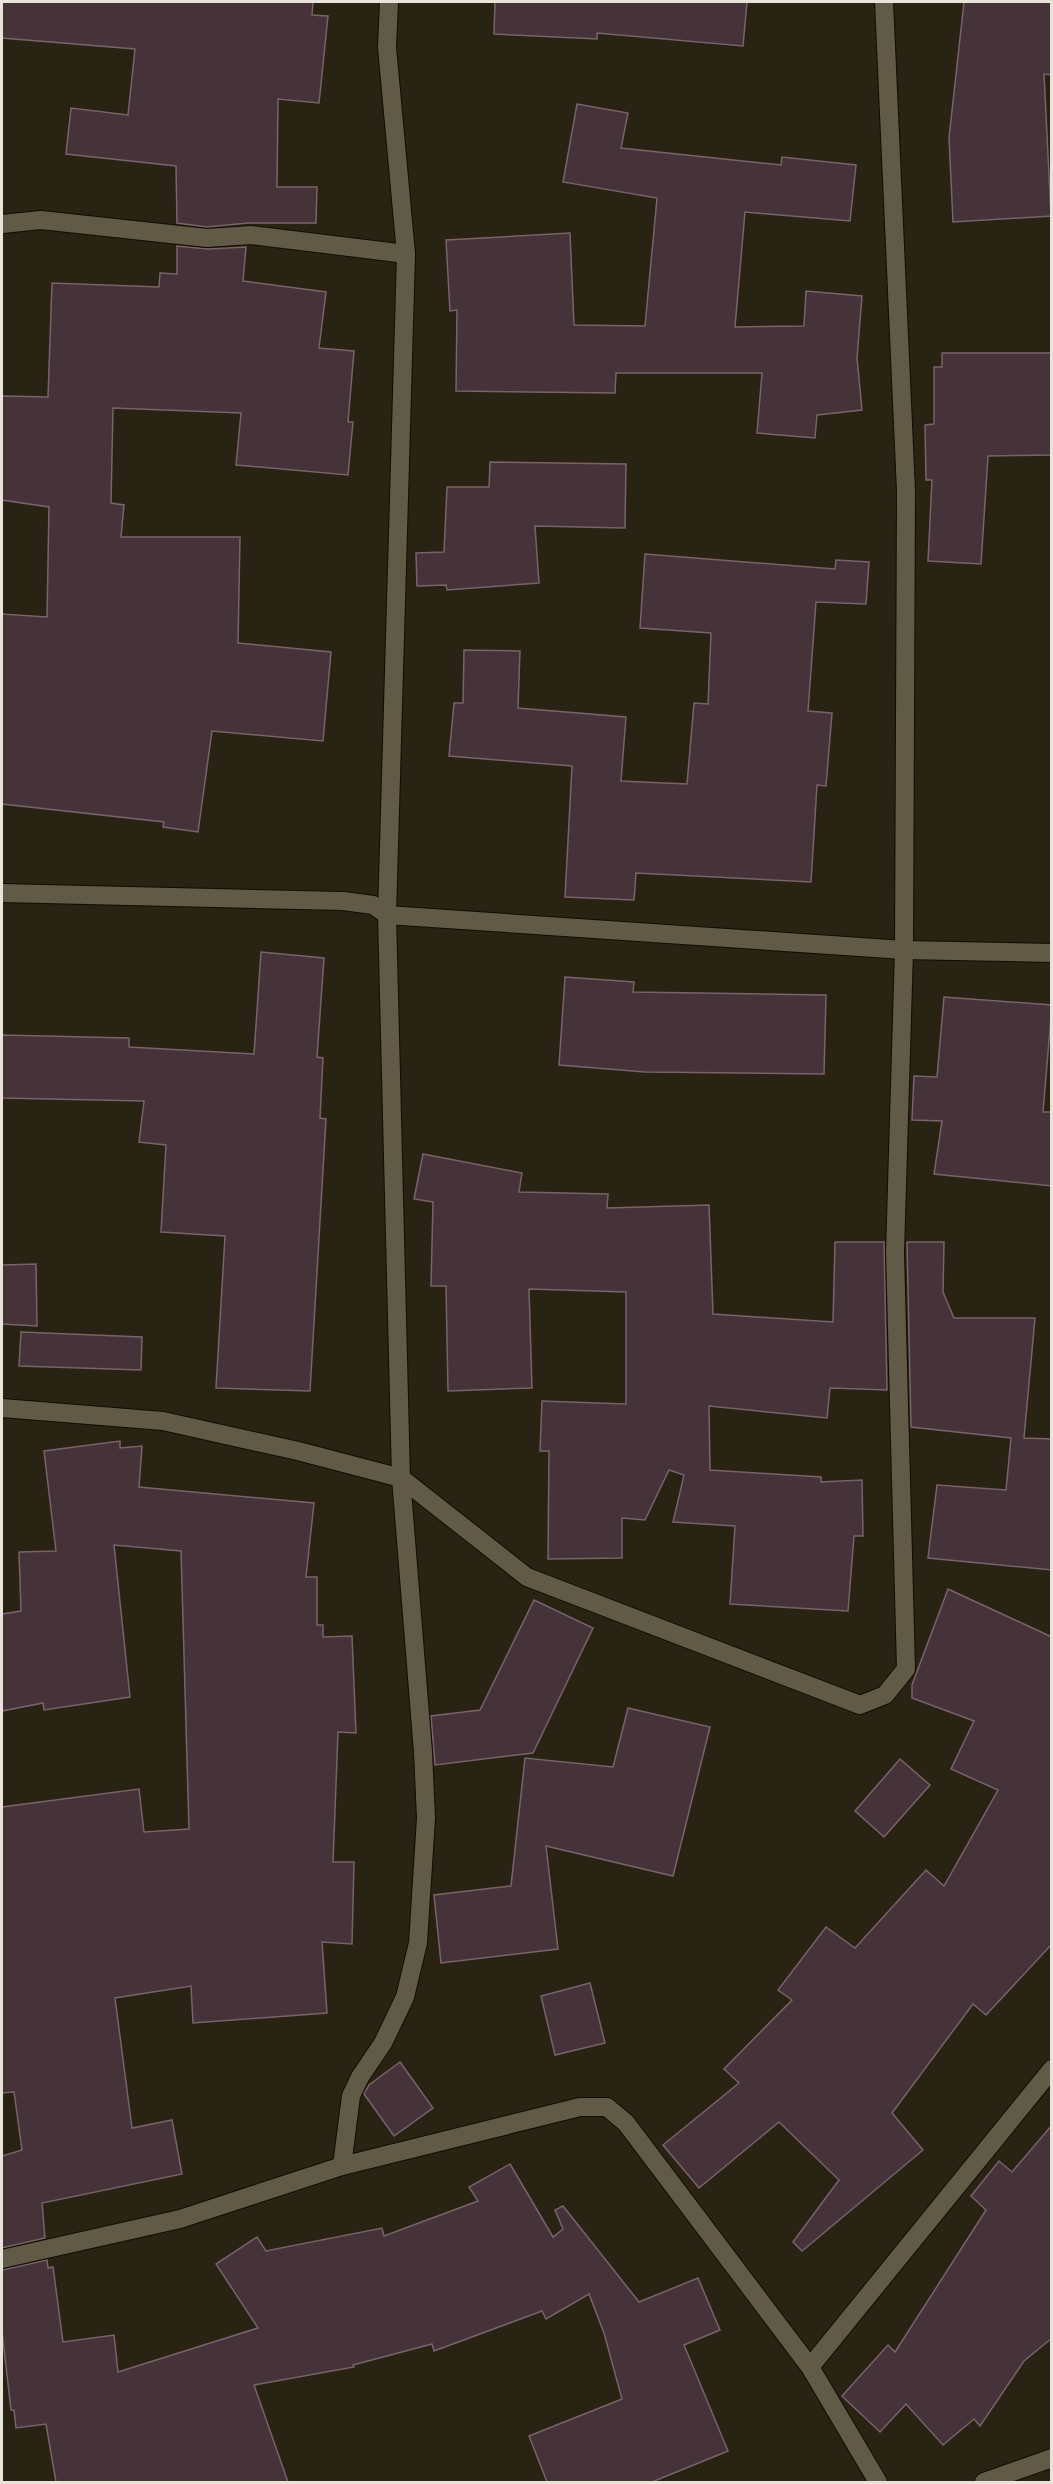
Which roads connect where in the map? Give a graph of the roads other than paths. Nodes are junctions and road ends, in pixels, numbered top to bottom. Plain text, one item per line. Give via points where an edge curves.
1 (389, 2) edge
2 (884, 2) edge
3 (2, 225) edge
4 (406, 254) junction
5 (2, 892) edge
6 (387, 915) junction
7 (904, 950) junction
8 (1052, 953) edge
9 (2, 1408) edge
10 (401, 1478) junction
11 (1052, 2069) edge
12 (342, 2166) junction
13 (2, 2259) edge
14 (810, 2367) junction
15 (1052, 2458) edge
16 (878, 2482) edge
17 (984, 2482) edge

1 - 4 street via 387,47
2 - 7 street via 906,490
3 - 4 street via 41,220 207,238 251,235
4 - 6 street
5 - 6 street via 343,901 373,905
6 - 7 street
6 - 10 street
7 - 8 street
7 - 10 street via 895,1253 906,1669 885,1695 860,1705 527,1577
9 - 10 street via 163,1421
10 - 12 street via 424,1763 426,1818 418,1943 405,1997 351,2096
11 - 14 street
12 - 13 street via 180,2219
12 - 14 street via 580,2107 607,2107 626,2123
14 - 16 street
15 - 17 street

